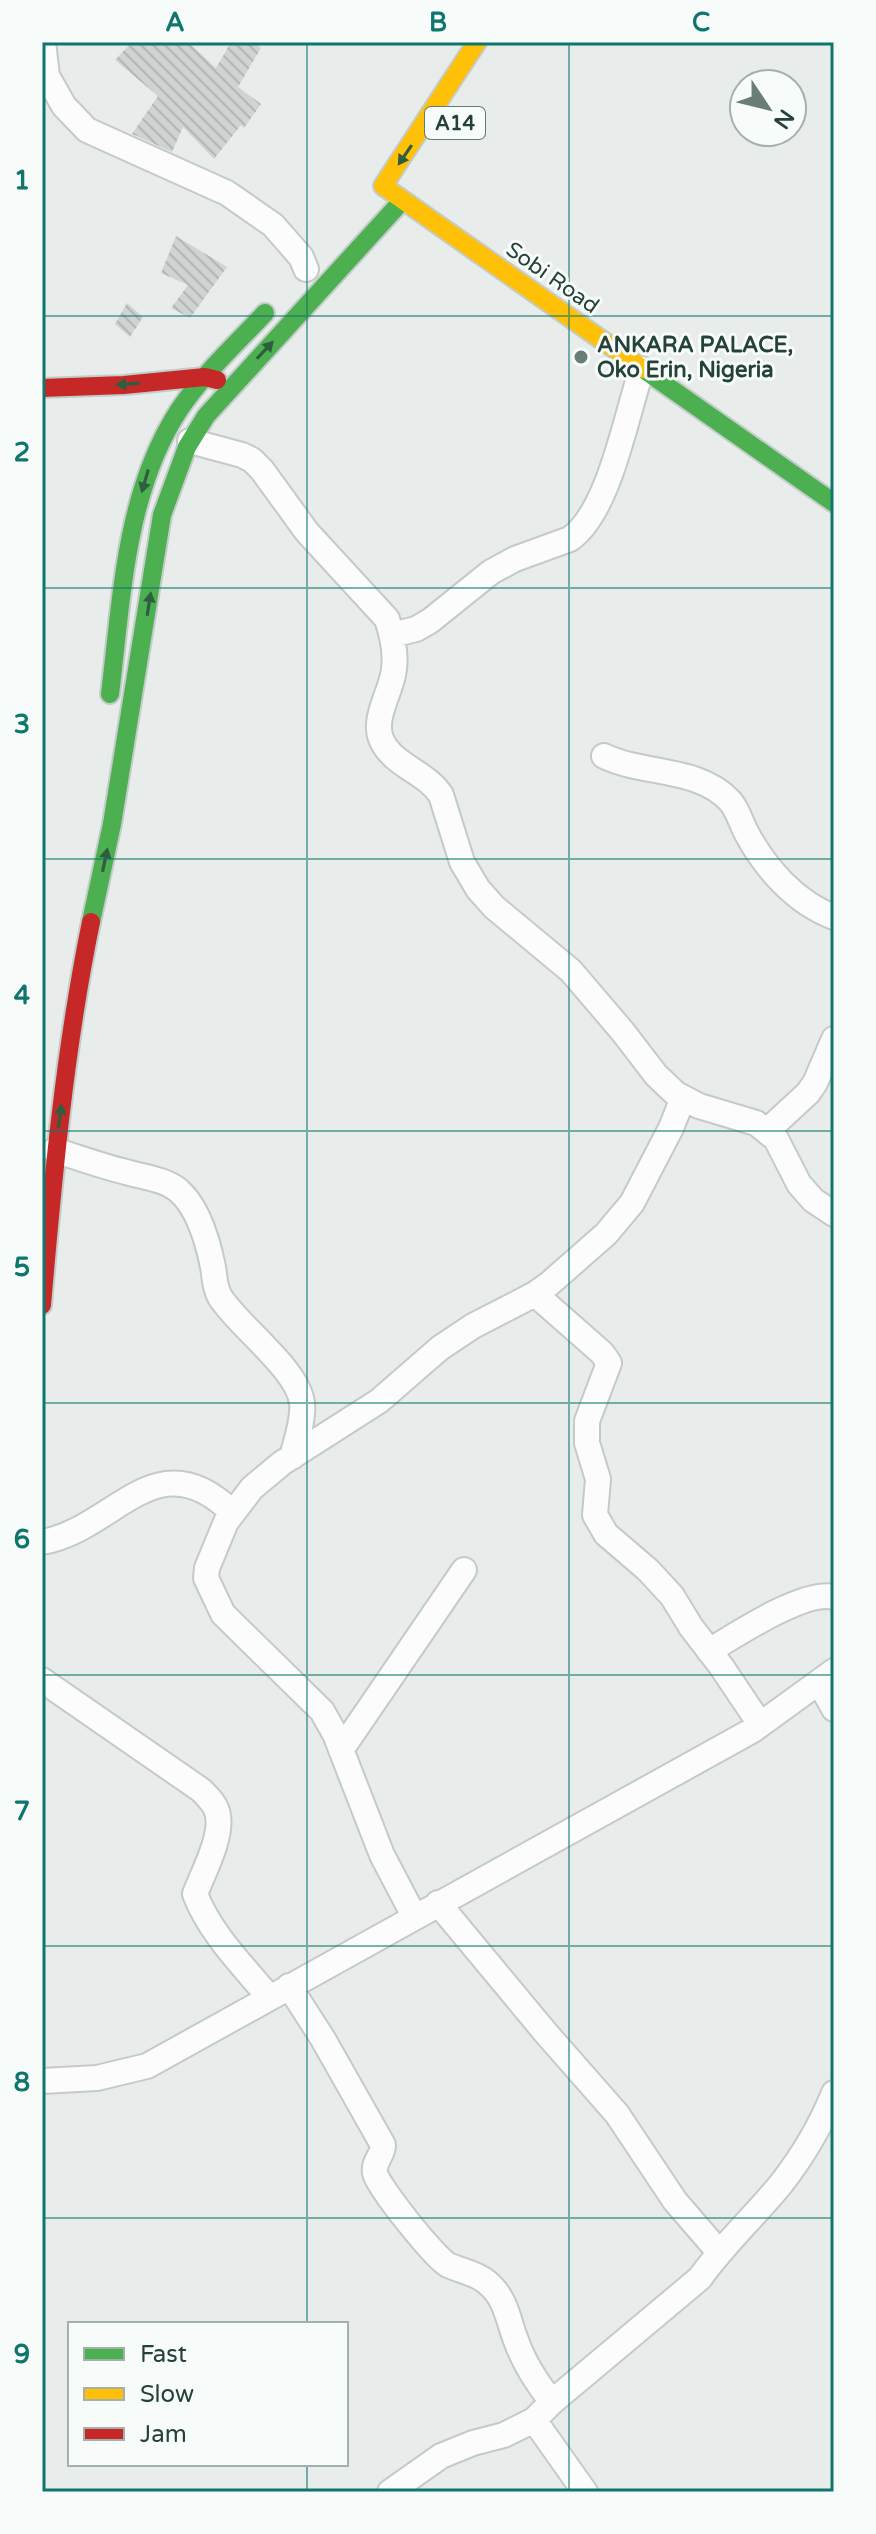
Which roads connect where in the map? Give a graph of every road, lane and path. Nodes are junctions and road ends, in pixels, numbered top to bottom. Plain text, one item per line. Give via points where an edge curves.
1 (43, 42) edge
2 (477, 42) edge
3 (406, 195) junction
4 (306, 269) dead end
5 (276, 301) dead end
6 (642, 369) junction
7 (205, 377) junction
8 (234, 384) junction
9 (42, 388) edge
10 (42, 405) edge
11 (72, 405) dead end
12 (171, 410) junction
13 (206, 416) junction
14 (190, 441) junction
15 (834, 503) edge
16 (392, 635) junction
17 (107, 717) dead end
18 (604, 756) dead end
19 (834, 917) edge
20 (834, 1039) edge
21 (683, 1098) junction
22 (767, 1131) junction
23 (55, 1150) junction
24 (834, 1214) edge
25 (535, 1294) junction
26 (42, 1305) edge
27 (292, 1457) junction
28 (233, 1513) junction
29 (42, 1542) edge
30 (464, 1570) dead end
31 (834, 1597) edge
32 (709, 1651) junction
33 (827, 1676) edge
34 (42, 1680) edge
35 (834, 1709) edge
36 (760, 1724) junction
37 (341, 1750) junction
38 (438, 1903) junction
39 (414, 1916) junction
40 (279, 1992) junction
41 (42, 2081) edge
42 (834, 2093) edge
43 (719, 2252) junction
44 (552, 2402) junction
45 (534, 2420) junction
46 (390, 2492) edge
47 (585, 2492) edge

1 - 4 street via 47,76 64,106 87,130 227,193 273,225
2 -> 3 main road, A14 via 378,191
3 - 6 main road, Sobi Road / A14
8 -> 3 main road
5 - 7 main road
6 - 15 main road, Sobi Road / A14
6 - 16 street via 620,450 577,534 491,572 430,621
7 - 8 main road
7 -> 9 main road
7 - 12 main road
8 - 13 main road
10 - 11 main road
12 - 13 main road
12 -> 17 main road via 132,524
13 - 14 main road
14 - 16 street via 252,460 307,532 387,619
23 -> 14 main road via 162,515
16 - 21 street via 394,673 383,705 381,740 390,753 435,785 462,862 478,889 571,971 656,1075
18 - 19 street via 622,765 682,776 720,793 737,811 772,871 796,896
20 - 22 street via 808,1093
21 - 22 street
21 - 25 street via 632,1203 606,1234
22 - 24 street via 799,1184
23 - 26 main road
23 - 27 street via 162,1182 182,1193 203,1229 220,1297 295,1383 302,1403
25 - 27 street via 440,1348 379,1401
25 - 32 street via 609,1363 587,1421 587,1443 598,1479 599,1524 672,1596
27 - 28 street via 252,1488
28 - 29 street via 206,1492 178,1483 155,1485 77,1530
28 - 37 street via 207,1568 213,1596 223,1614 322,1711
30 - 37 street
31 - 32 street via 812,1597 772,1614
32 - 36 street
33 - 35 street
33 - 36 street
34 - 40 street via 213,1802 217,1835 195,1894 231,1953
36 - 38 street
37 - 39 street via 382,1855
38 - 39 street
38 - 43 street via 617,2114 675,2201
39 - 40 street
40 - 41 street via 147,2066 97,2078
40 - 44 street via 323,2039 377,2131 383,2150 374,2166 376,2177 391,2200 445,2264 492,2286 531,2375
42 - 43 street via 781,2184
43 - 44 street via 700,2278
44 - 45 street
45 - 46 street via 441,2456
45 - 47 street

